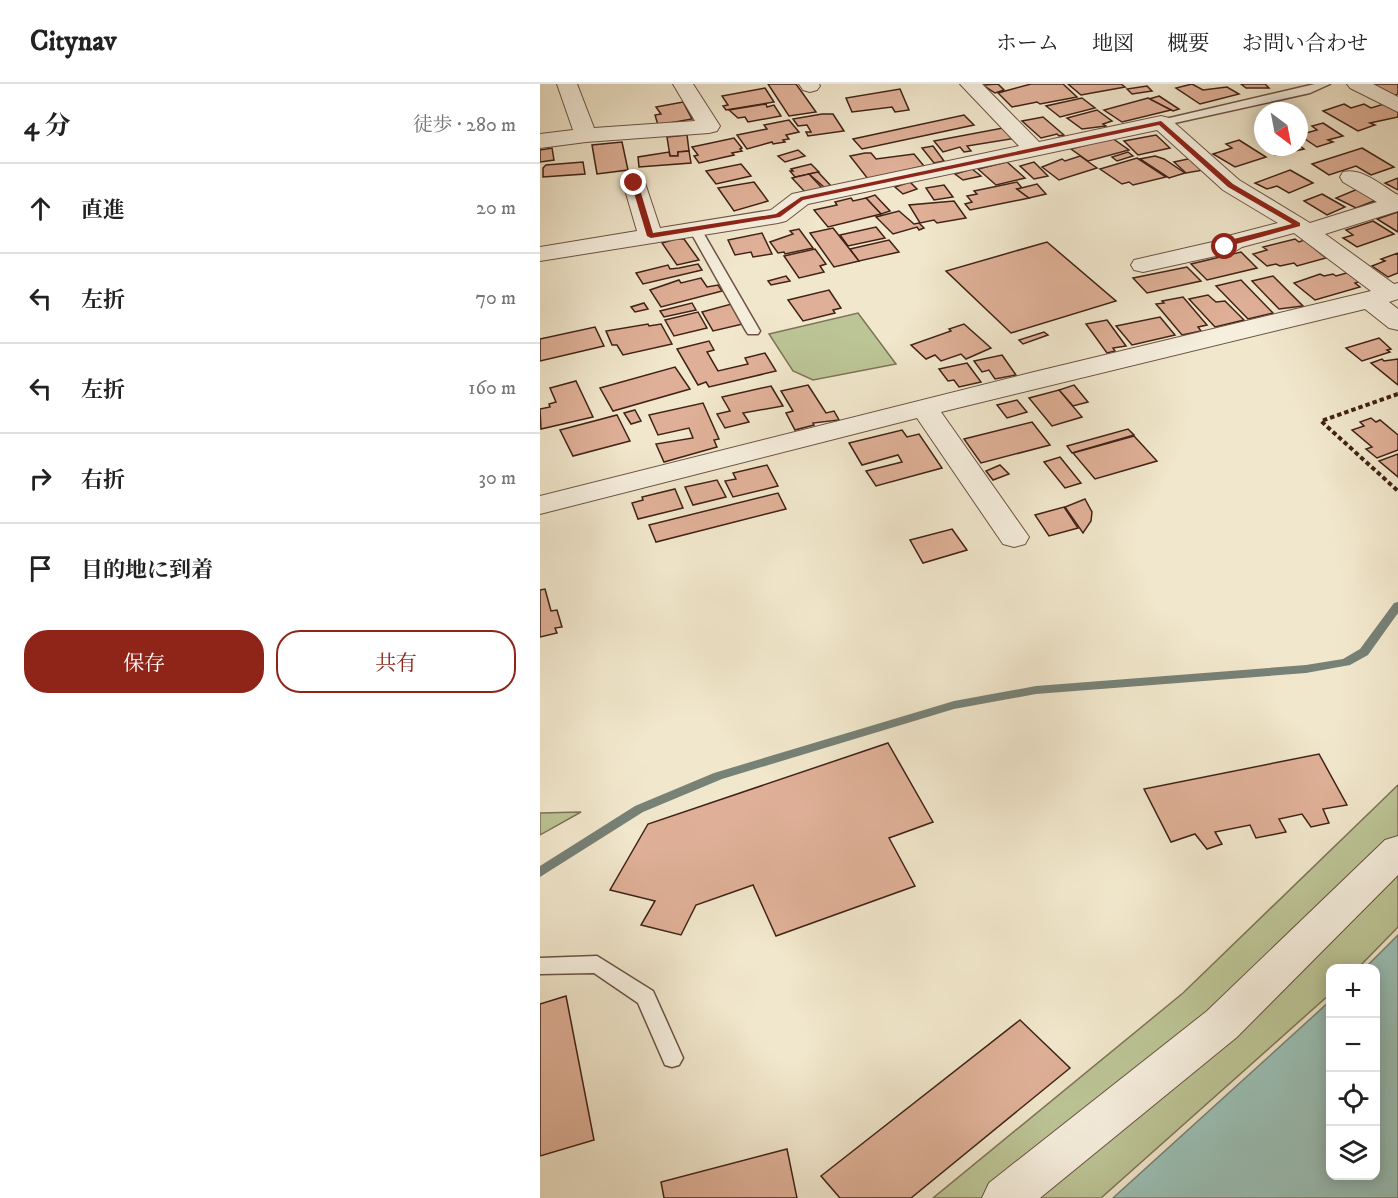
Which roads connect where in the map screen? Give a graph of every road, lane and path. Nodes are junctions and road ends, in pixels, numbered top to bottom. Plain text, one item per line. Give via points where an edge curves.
1 (567, 84) edge
2 (683, 84) edge
3 (970, 84) edge
4 (1325, 84) edge
5 (1358, 84) edge
6 (1398, 106) edge
7 (1161, 123) junction
8 (586, 135) junction
9 (540, 141) edge
10 (1034, 148) junction
11 (1352, 177) dead end
12 (634, 183) dead end
13 (1302, 228) junction
14 (694, 229) junction
15 (651, 236) junction
16 (540, 255) edge
17 (1143, 265) dead end
18 (1386, 295) edge
19 (1398, 322) edge
20 (753, 331) dead end
21 (1398, 394) edge
22 (924, 408) junction
23 (1398, 491) edge
24 (540, 505) edge
25 (1014, 537) dead end
26 (1398, 851) edge
27 (540, 966) edge
28 (672, 1058) dead end
29 (1005, 1198) edge

1 - 8 street
2 - 8 street via 709,126
3 - 10 street
4 - 7 lane
5 - 6 street
7 - 10 street
7 - 13 street via 1231,185
8 - 9 street
10 - 14 street via 801,199 778,216
11 - 13 street via 1396,204
12 - 15 street
13 - 17 street
13 - 18 street
14 - 15 street
14 - 20 lane
15 - 16 street
18 - 19 street
18 - 22 street
21 - 23 path via 1321,421
22 - 24 street
22 - 25 street
26 - 29 street via 1222,1024
27 - 28 lane via 597,964 645,997

